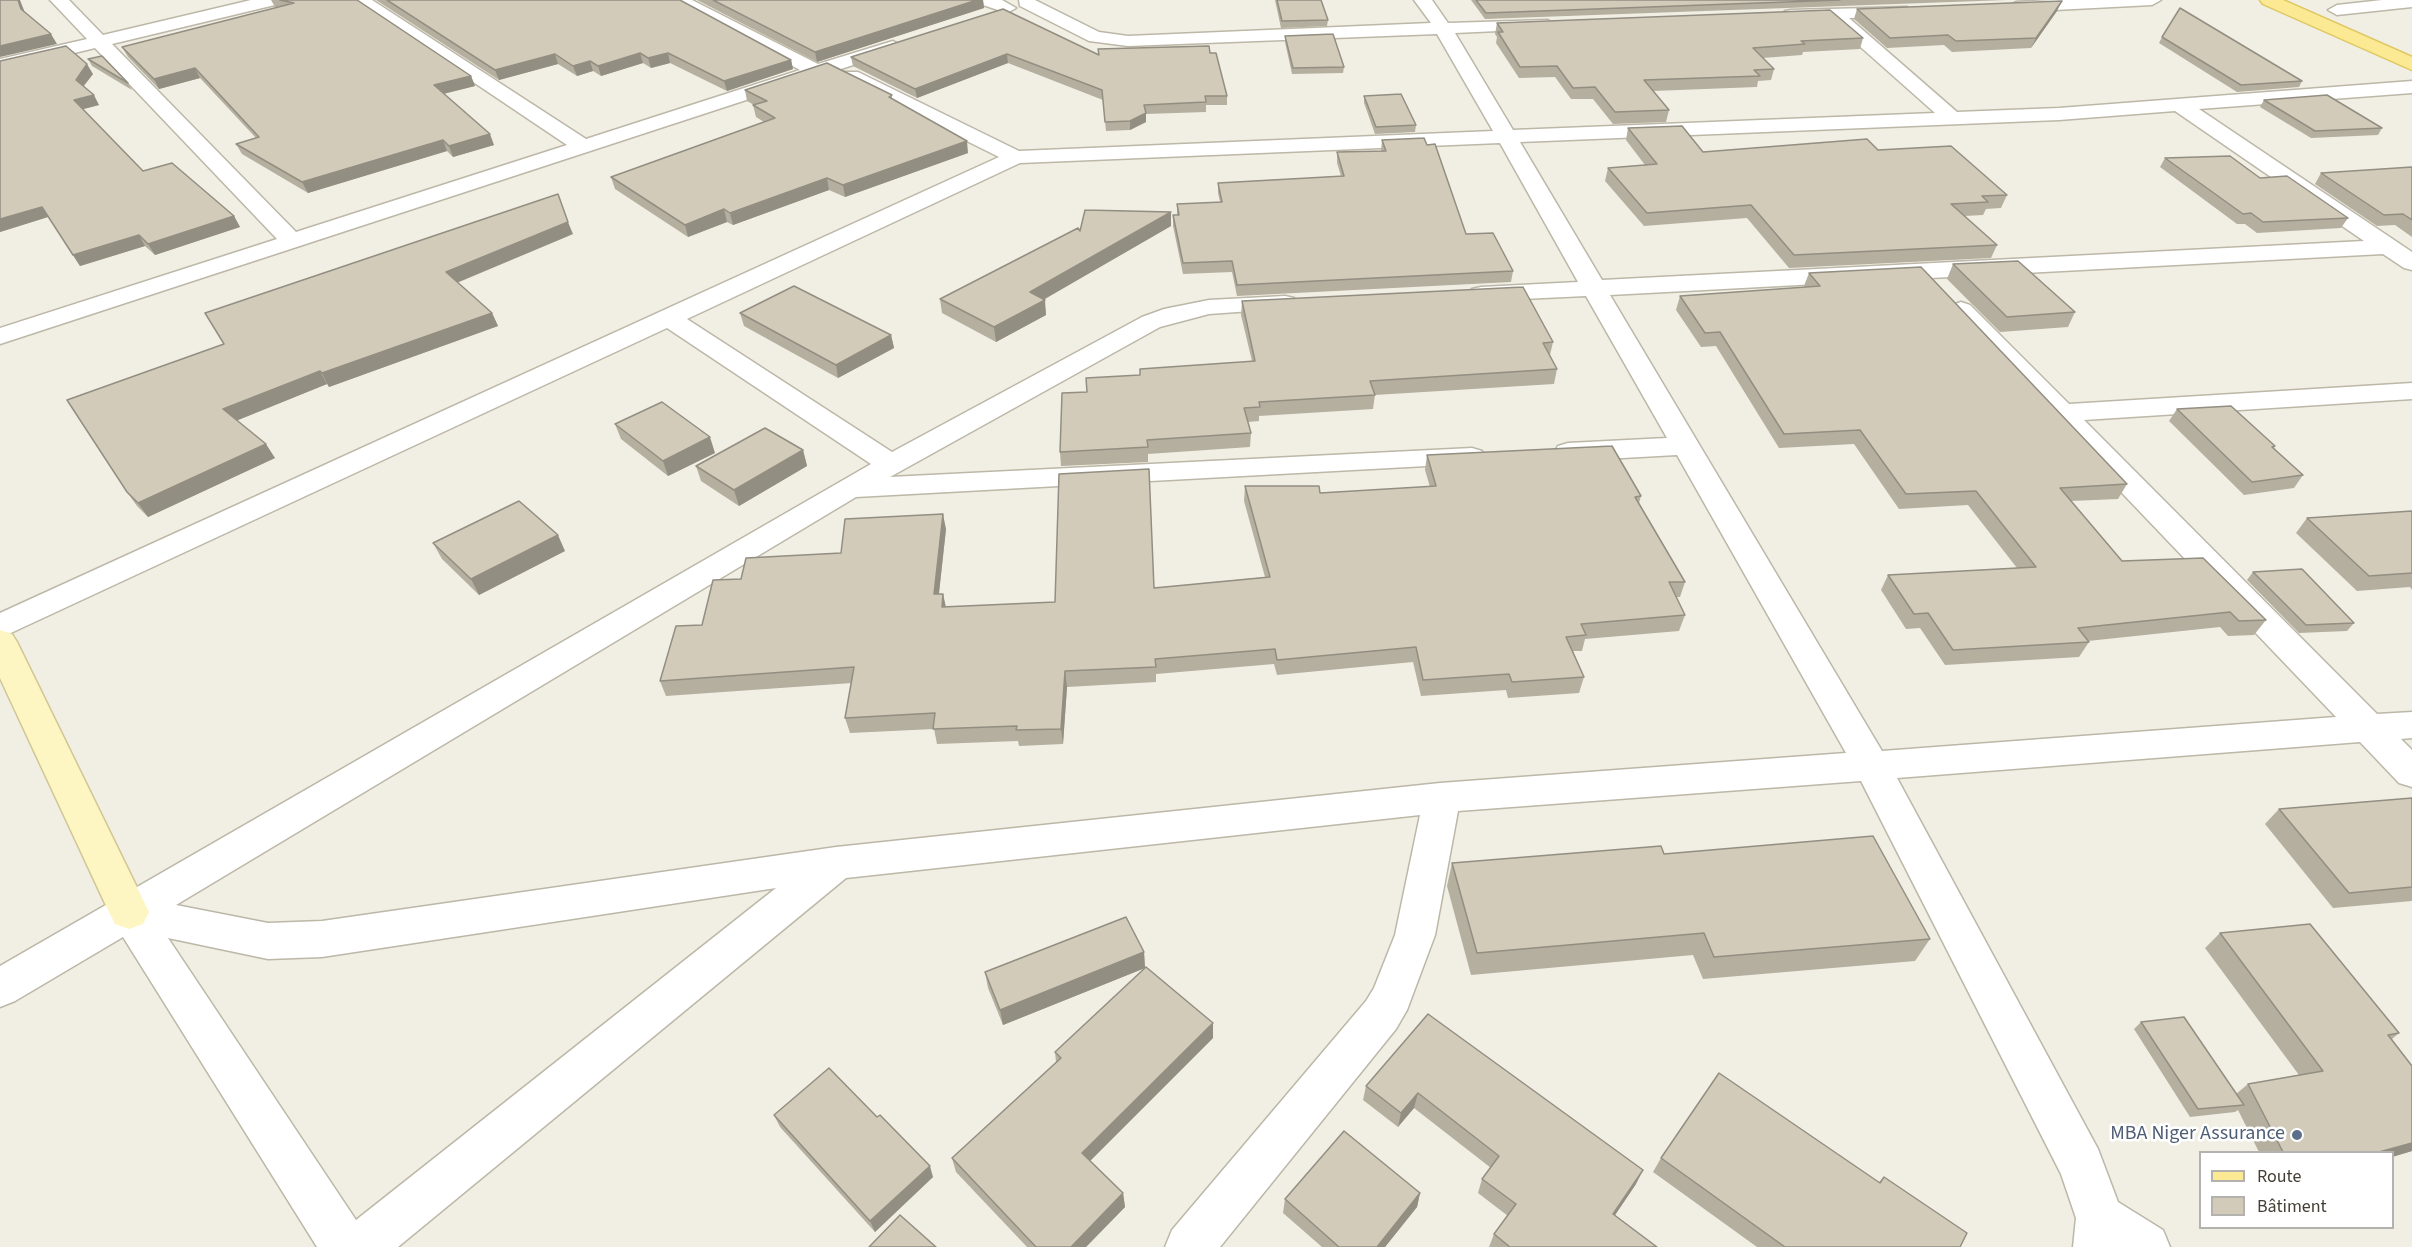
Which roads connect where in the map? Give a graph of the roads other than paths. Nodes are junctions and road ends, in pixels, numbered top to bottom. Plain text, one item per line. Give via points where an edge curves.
1 (59, 0) edge
2 (273, 0) edge
3 (360, 0) edge
4 (679, 0) edge
5 (986, 0) edge
6 (1423, 0) edge
7 (2152, 0) edge
8 (2270, 0) edge
9 (2412, 2) edge
10 (1021, 3) edge
11 (2329, 7) joint
12 (2001, 8) edge
13 (1917, 11) edge
14 (1834, 14) junction
15 (1774, 16) edge
16 (974, 19) edge
17 (1561, 23) edge
18 (2369, 24) dead end
19 (1443, 28) junction
20 (99, 41) junction
21 (908, 41) edge
22 (2412, 64) edge
23 (0, 65) edge
24 (824, 68) junction
25 (2412, 87) edge
26 (2181, 106) junction
27 (1952, 118) junction
28 (1508, 139) junction
29 (583, 146) junction
30 (1016, 157) junction
31 (292, 241) junction
32 (2387, 247) junction
33 (2412, 263) edge
34 (1921, 269) junction
35 (1593, 288) junction
36 (1453, 295) edge
37 (1314, 302) edge
38 (669, 318) junction
39 (0, 336) edge
40 (2412, 391) edge
41 (2062, 413) junction
42 (1686, 446) junction
43 (1546, 453) edge
44 (1499, 455) edge
45 (891, 464) junction
46 (850, 488) junction
47 (0, 626) edge
48 (0, 642) edge
49 (2412, 725) edge
50 (2366, 728) junction
51 (1872, 766) junction
52 (2412, 773) edge
53 (1440, 798) junction
54 (837, 863) junction
55 (129, 912) junction
56 (0, 988) edge
57 (2099, 1232) edge
58 (345, 1247) edge
59 (360, 1247) edge
60 (1189, 1247) edge
61 (2146, 1247) edge

1 - 20 street
2 - 20 street
3 - 29 street
4 - 24 street
5 - 10 street
6 - 19 street
7 - 12 street
8 - 22 main road
9 - 11 street
10 - 16 street
10 - 19 street via 1095,37 1111,40
11 - 18 main road
13 - 14 street
14 - 15 street
14 - 27 street
17 - 19 street
19 - 28 street
20 - 23 street
20 - 31 street
21 - 24 street
24 - 29 street
24 - 30 street
25 - 26 street
26 - 27 street
26 - 32 street
27 - 28 street
28 - 30 street
28 - 35 street
29 - 31 street
30 - 38 street
31 - 39 street
32 - 33 street
32 - 34 street
34 - 35 street
34 - 41 street
35 - 36 street
35 - 42 street
37 - 45 street via 1209,307 1151,322
38 - 45 street
38 - 47 street
40 - 41 street
41 - 50 street
42 - 43 street
42 - 51 street
44 - 46 street
45 - 46 street
46 - 55 street
48 - 55 street
49 - 50 street
50 - 51 street
50 - 52 street
51 - 53 street
51 - 57 street via 2057,1115 2081,1165
53 - 54 street
53 - 60 street via 1415,935 1392,997
54 - 55 street via 322,939 268,941
54 - 59 street
55 - 56 street
55 - 58 street
57 - 61 street

